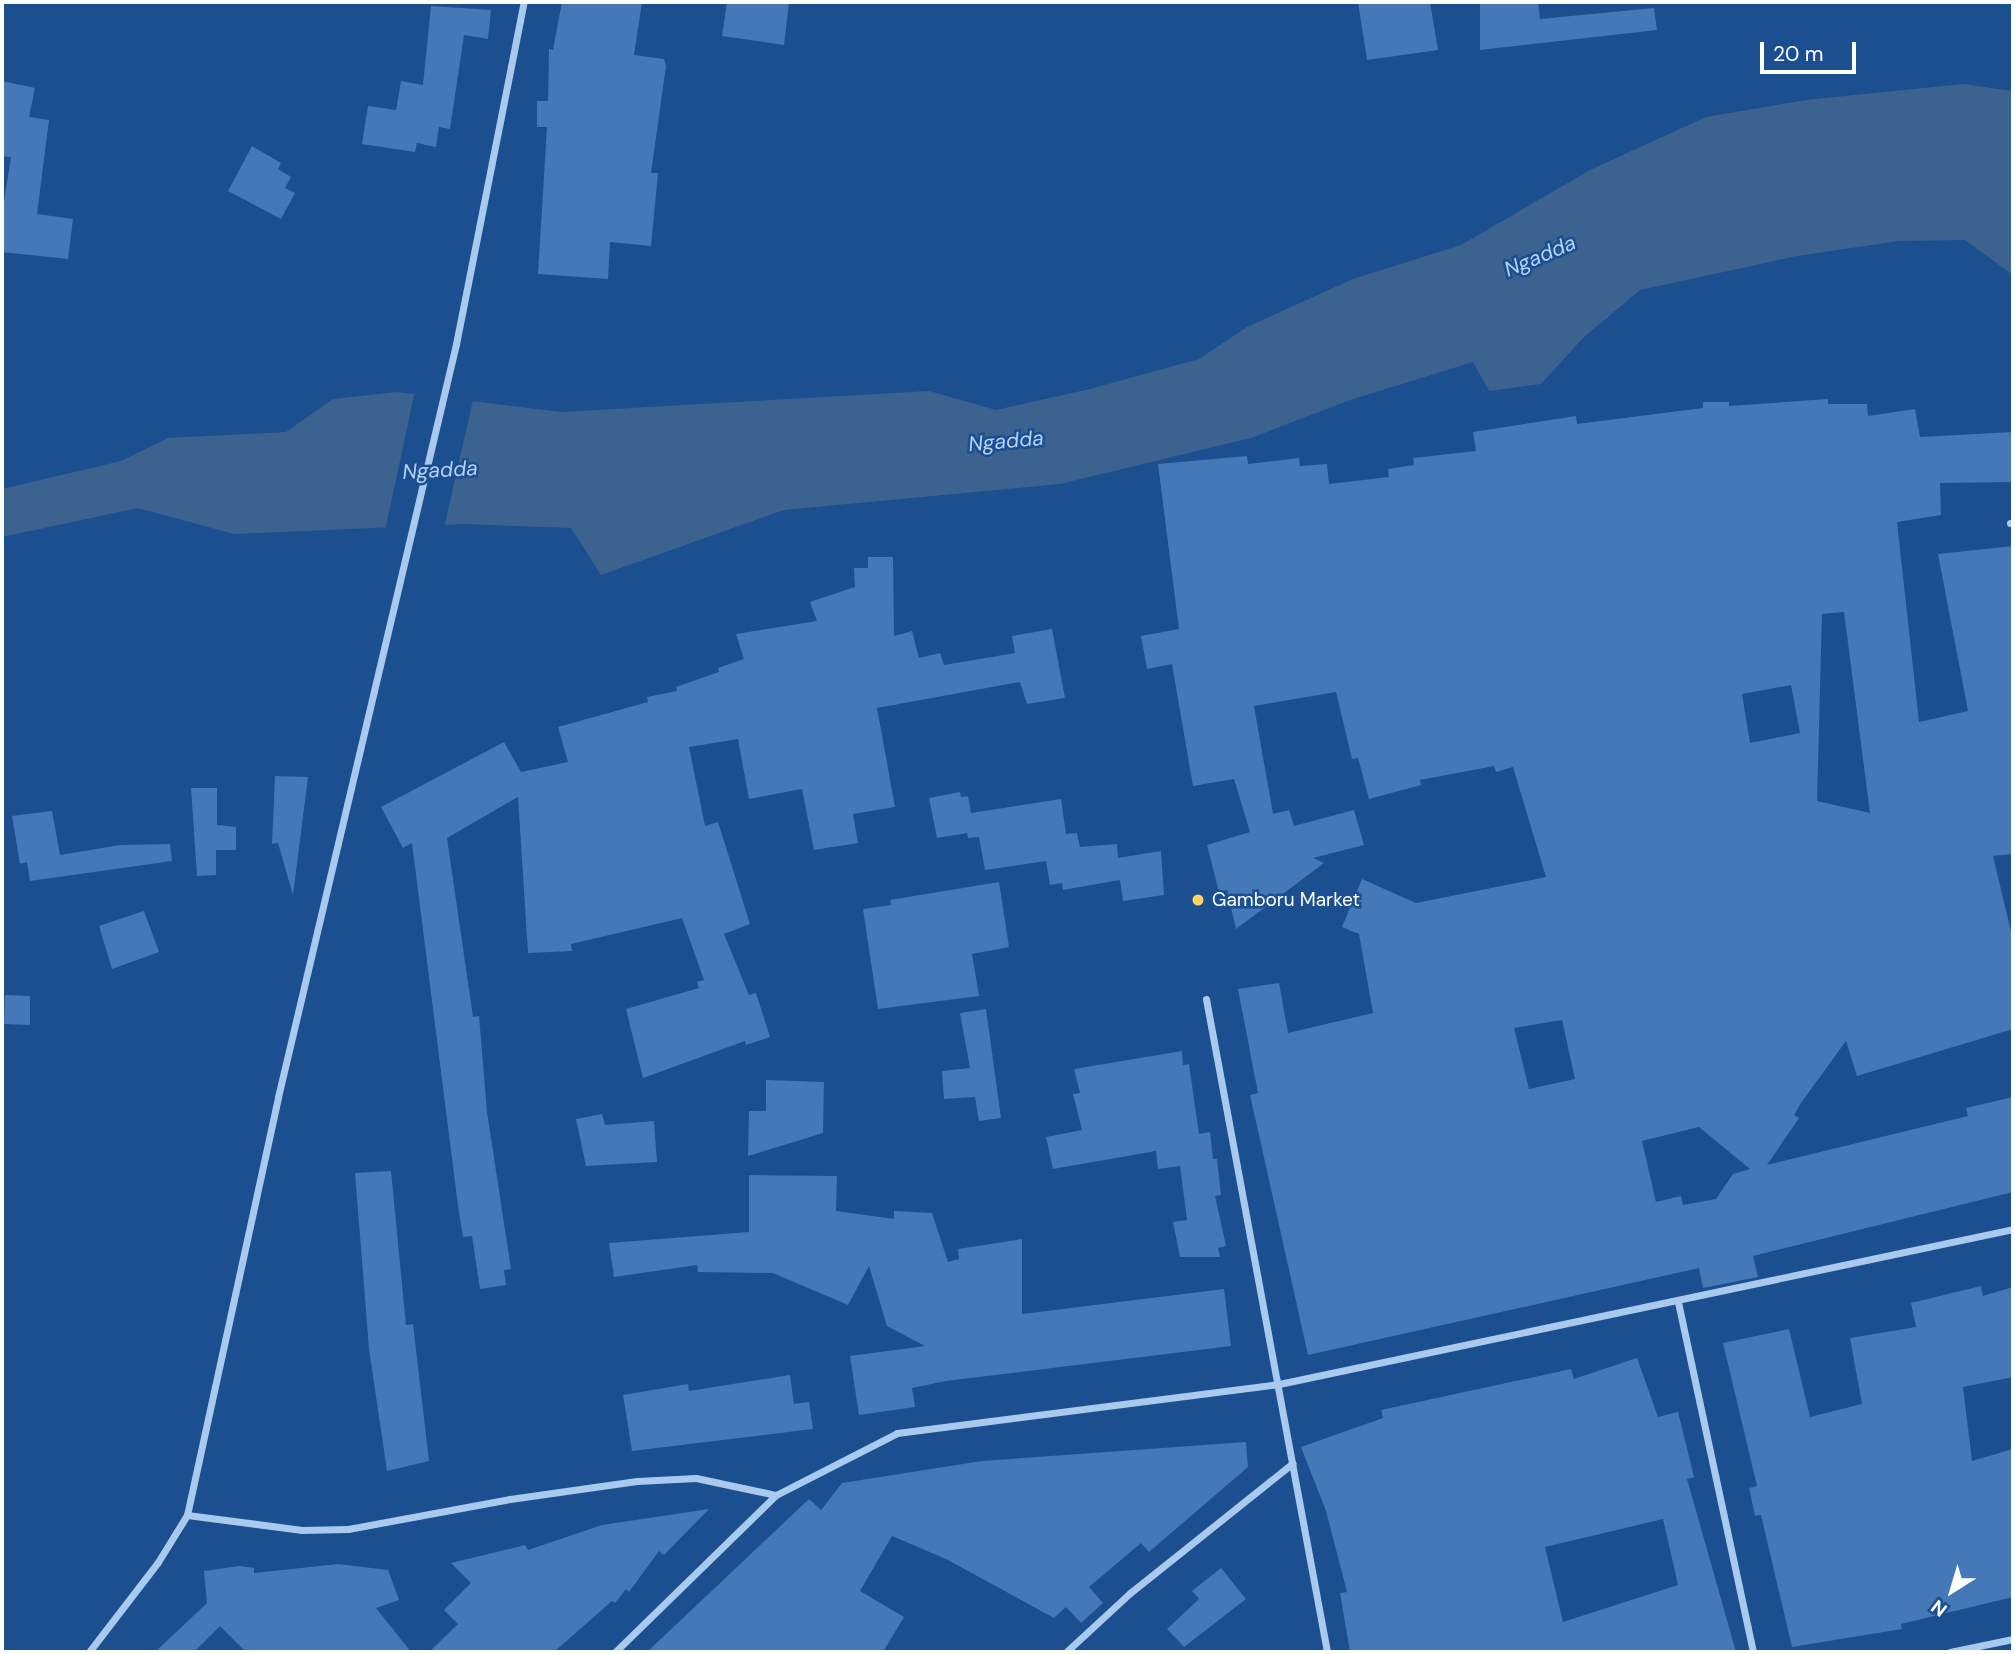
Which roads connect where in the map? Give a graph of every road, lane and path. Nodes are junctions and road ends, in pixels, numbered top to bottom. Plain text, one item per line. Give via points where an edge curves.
1 (524, 2) edge
2 (1206, 999) dead end
3 (2013, 1229) edge
4 (1678, 1302) junction
5 (1279, 1384) junction
6 (1293, 1463) junction
7 (776, 1495) junction
8 (187, 1515) junction
9 (2013, 1639) edge
10 (89, 1652) edge
11 (615, 1652) edge
12 (1066, 1652) edge
13 (1327, 1652) edge
14 (1754, 1652) edge
15 (1950, 1652) edge

1 - 8 street via 456,344 278,1097
2 - 5 street
3 - 4 street
4 - 5 street
4 - 14 street
5 - 6 street
5 - 7 street via 897,1433
6 - 12 street via 1130,1593
6 - 13 street
7 - 8 street via 696,1478 637,1481 510,1499 348,1529 302,1530
7 - 11 street
8 - 10 street via 158,1562
9 - 15 street

